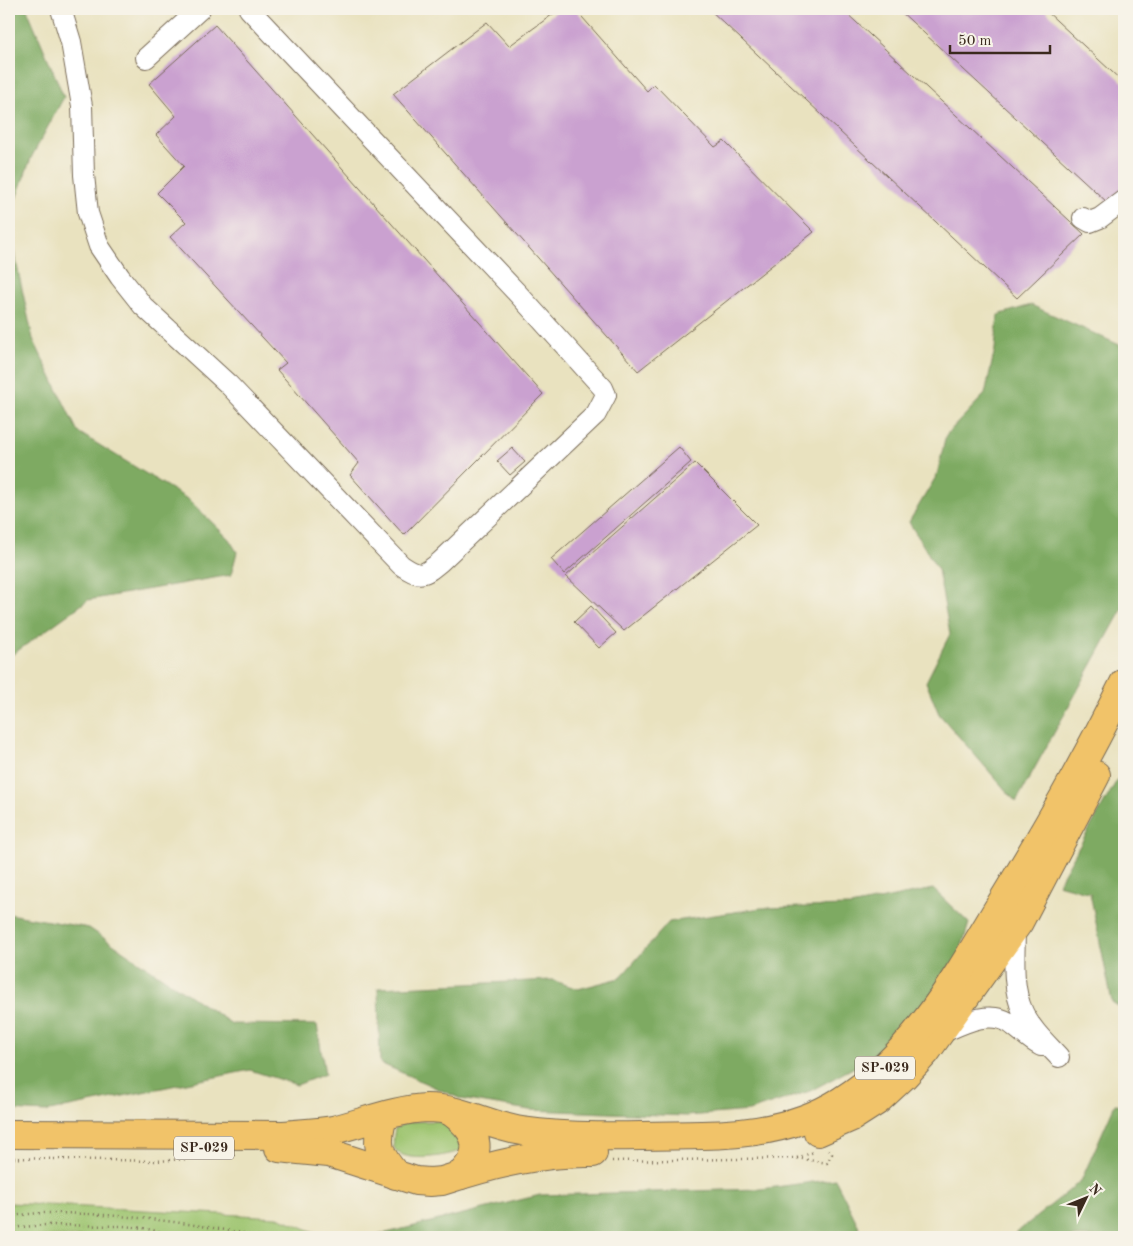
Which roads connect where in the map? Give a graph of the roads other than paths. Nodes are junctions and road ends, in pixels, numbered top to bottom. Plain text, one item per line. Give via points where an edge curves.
1 (61, 9) edge
2 (200, 9) edge
3 (249, 9) edge
4 (146, 58) dead end
5 (1124, 200) edge
6 (1083, 218) dead end
7 (1124, 683) edge
8 (1124, 721) edge
9 (1015, 928) junction
10 (940, 1034) junction
11 (450, 1111) junction
12 (383, 1117) junction
13 (9, 1134) edge
14 (9, 1150) edge
15 (396, 1175) junction
16 (461, 1175) junction

1 - 3 street via 82,106 88,213 99,246 143,306 228,384 401,565 420,575 440,562 596,414 606,395 512,288
2 - 4 street
5 - 6 street via 1100,218 1090,222
7 - 11 highway, SP-029 via 1084,761 969,957 902,1051 859,1090 812,1116 781,1126 704,1135 558,1135 518,1130
8 - 9 highway, SP-029
9 - 10 highway, SP-029
9 - 10 street via 1014,983 1022,1011 1059,1057 1000,1019 976,1019
10 - 16 highway, SP-029 via 904,1076 877,1101 834,1126 801,1138 773,1146 706,1154 549,1155
11 - 12 highway, SP-029 via 416,1109
11 - 16 highway via 466,1122 476,1146 473,1158
12 - 13 highway, SP-029 via 329,1130 284,1135
12 - 15 highway via 379,1131 382,1158
14 - 15 highway, SP-029 via 279,1148 329,1153
15 - 16 highway, SP-029 via 430,1182

